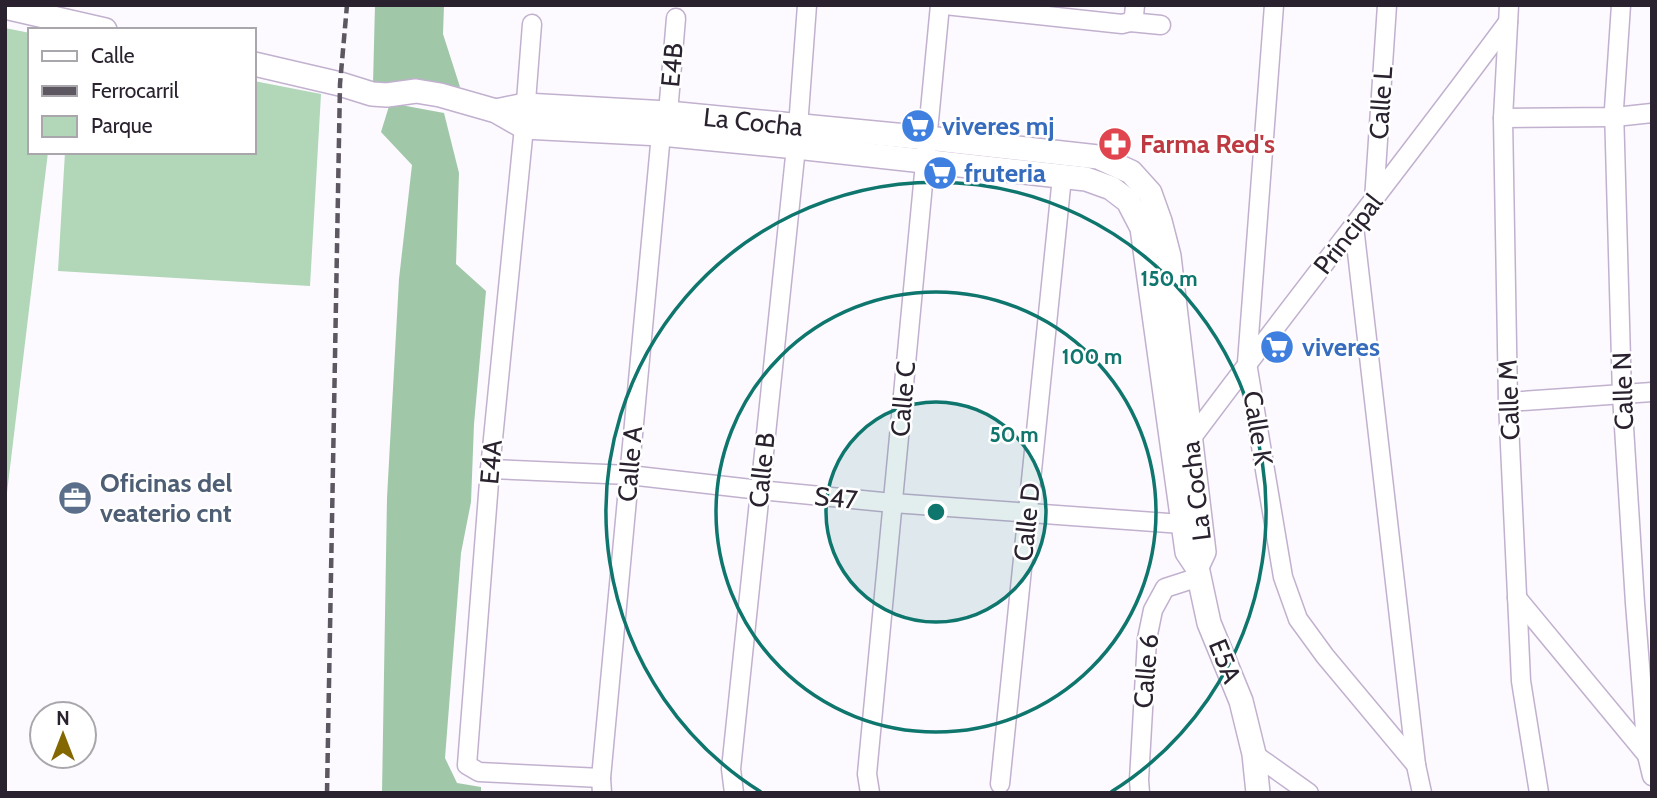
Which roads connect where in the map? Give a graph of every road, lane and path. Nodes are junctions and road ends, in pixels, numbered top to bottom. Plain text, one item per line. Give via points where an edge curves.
1 (807, 5) edge
2 (942, 5) edge
3 (1274, 5) edge
4 (1387, 5) edge
5 (1509, 5) edge
6 (1520, 5) edge
7 (1621, 5) edge
8 (5, 7) edge
9 (1039, 10) edge
10 (61, 12) edge
11 (1133, 14) edge
12 (676, 18) dead end
13 (532, 24) dead end
14 (1507, 24) junction
15 (1161, 26) dead end
16 (100, 28) edge
17 (256, 64) edge
18 (1652, 113) edge
19 (524, 116) junction
20 (1615, 117) junction
21 (1503, 118) junction
22 (665, 124) junction
23 (797, 137) junction
24 (927, 138) junction
25 (925, 163) junction
26 (1062, 177) junction
27 (1374, 200) junction
28 (1354, 226) junction
29 (1247, 363) junction
30 (1652, 392) edge
31 (1622, 395) junction
32 (1508, 402) junction
33 (1190, 440) junction
34 (1174, 461) junction
35 (491, 469) junction
36 (629, 475) junction
37 (760, 490) junction
38 (893, 503) junction
39 (1028, 514) junction
40 (1182, 524) junction
41 (1198, 572) junction
42 (1517, 598) junction
43 (1254, 754) junction
44 (1647, 755) junction
45 (1416, 765) junction
46 (1652, 776) edge
47 (1000, 783) dead end
48 (601, 785) edge
49 (1306, 792) edge
50 (734, 793) edge
51 (870, 793) edge
52 (1140, 793) edge
53 (1258, 793) edge
54 (1279, 793) edge
55 (1422, 793) edge
56 (1539, 793) edge

1 - 23 street, Calle B
2 - 9 street
2 - 24 street, Calle C
3 - 29 street, Calle K
4 - 27 street, Calle L
5 - 14 street, Calle M
6 - 14 street, Principal
7 - 20 street, Calle N
8 - 10 street
9 - 11 street via 1122,24
10 - 16 street
11 - 15 street
12 - 22 street, E4B
13 - 19 street, E4A
14 - 21 street, Calle M
14 - 27 street, Principal
17 - 19 street, La Cocha via 372,94 440,94
18 - 20 street
19 - 22 street, La Cocha
19 - 35 street, E4A
20 - 21 street
20 - 31 street, Calle N
21 - 32 street, Calle M
22 - 23 street, La Cocha
22 - 36 street, Calle A
23 - 24 street, La Cocha
23 - 25 street, La Cocha
23 - 37 street, Calle B
24 - 25 street, Calle C
24 - 33 street, La Cocha via 1098,157 1131,172 1150,193 1169,256
25 - 26 street, La Cocha
25 - 38 street, Calle C
26 - 34 street, La Cocha via 1111,188 1128,201 1142,228
26 - 39 street, Calle D
27 - 28 street, Principal
28 - 29 street, Principal
28 - 45 street, Calle K
29 - 33 street, Principal
29 - 45 street, Calle K via 1283,577 1298,619
30 - 31 street
31 - 32 street
31 - 44 street, Calle N
32 - 42 street, Calle M
33 - 34 street, Principal
33 - 41 street, La Cocha via 1204,552
34 - 40 street, La Cocha
35 - 36 street, S47
35 - 48 street, E4A via 467,765 479,772
36 - 37 street, S47
36 - 48 street, Calle A
37 - 38 street, S47
37 - 50 street, Calle B via 731,769
38 - 39 street, S47
38 - 51 street, Calle C via 867,774
39 - 40 street, S47
39 - 47 street, Calle D
40 - 41 street, La Cocha via 1187,552
41 - 43 street, E5A via 1209,624 1241,701
41 - 52 street, Calle 6 via 1165,588 1153,610 1147,639
42 - 44 street
42 - 56 street, Calle M via 1521,681
43 - 49 street
43 - 53 street, E5A
44 - 46 street, Calle N
45 - 55 street, Calle K
49 - 54 street

